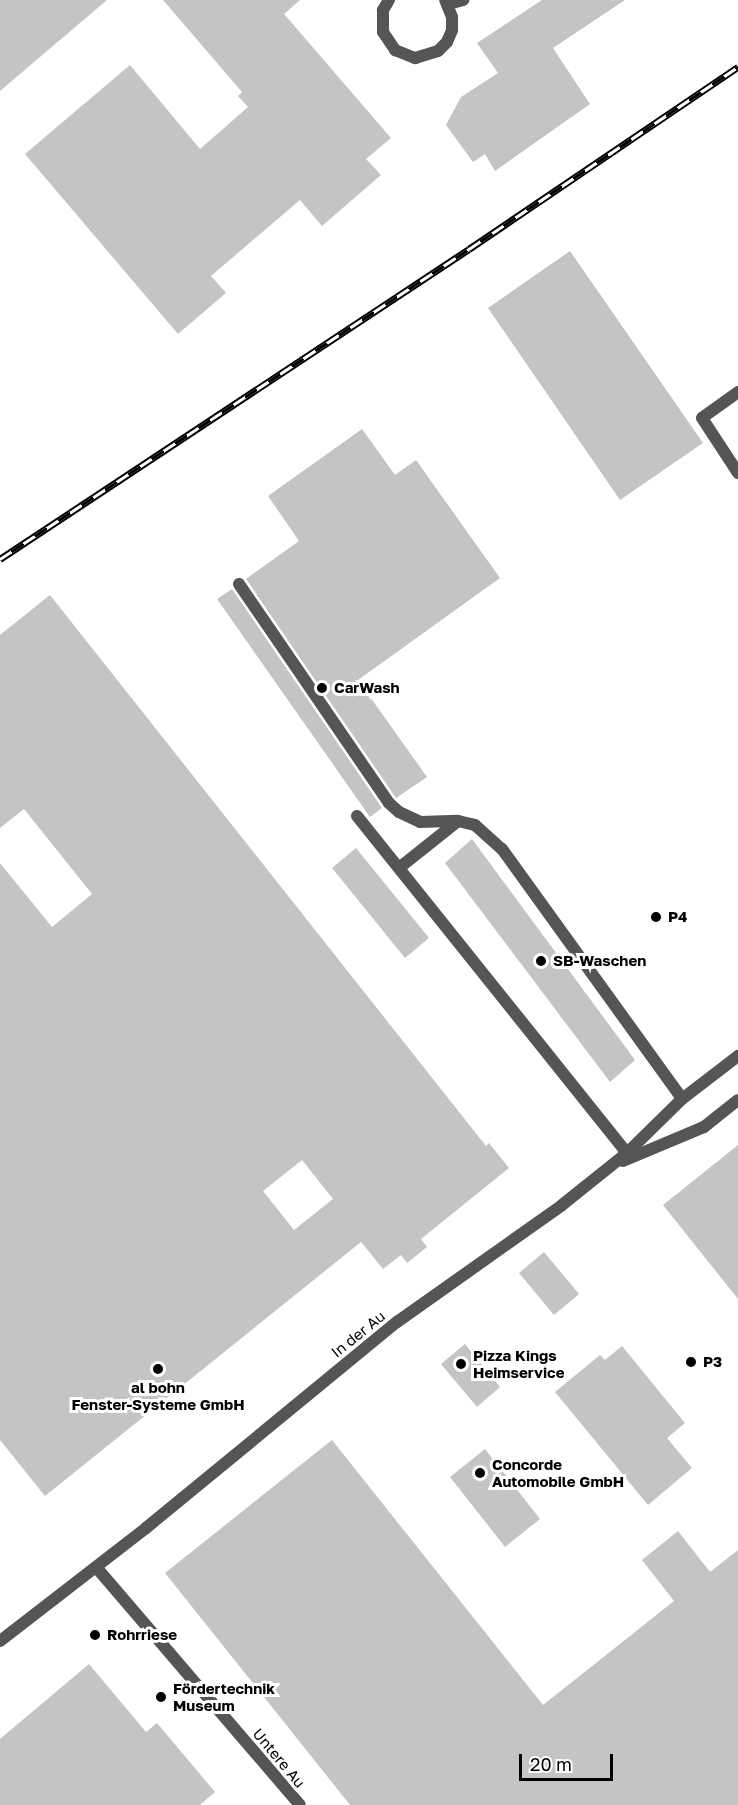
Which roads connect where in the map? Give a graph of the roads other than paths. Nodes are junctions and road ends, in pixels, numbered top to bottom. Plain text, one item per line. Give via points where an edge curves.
1 (389, 0) edge
2 (463, 0) edge
3 (446, 2) edge
4 (738, 392) edge
5 (738, 473) edge
6 (239, 584) dead end
7 (357, 816) dead end
8 (458, 821) junction
9 (399, 868) junction
10 (738, 1056) edge
11 (682, 1099) junction
12 (738, 1100) edge
13 (627, 1153) junction
14 (611, 1166) junction
15 (96, 1567) junction
16 (0, 1641) edge
17 (300, 1805) edge

1 - 3 street via 383,10 383,32 395,50 415,58 438,51 447,42 452,16
2 - 3 street
4 - 5 street via 702,418
6 - 8 street via 389,803 420,822
7 - 9 street
8 - 9 street
8 - 11 street via 475,825 501,849
9 - 13 street
10 - 11 street, In der Au
11 - 13 street, In der Au
12 - 14 street via 704,1127
13 - 14 street, In der Au
14 - 15 street, In der Au via 397,1322
15 - 16 street, In der Au
15 - 17 street, Untere Au

